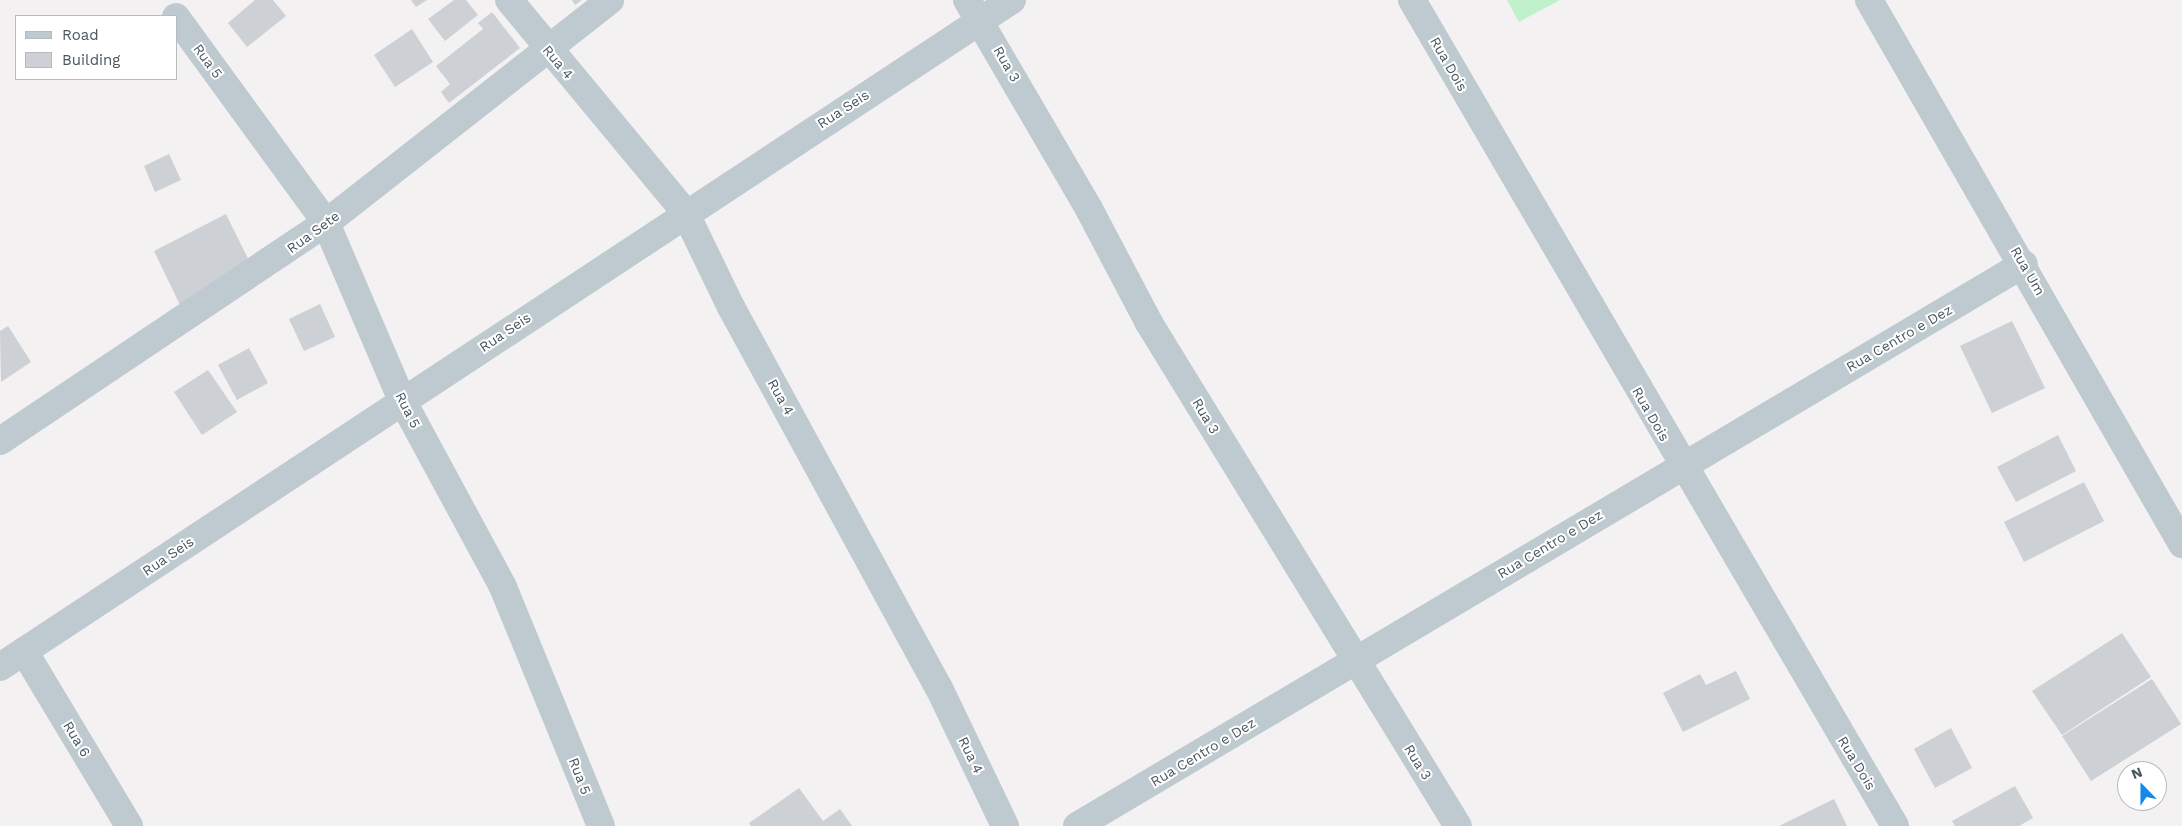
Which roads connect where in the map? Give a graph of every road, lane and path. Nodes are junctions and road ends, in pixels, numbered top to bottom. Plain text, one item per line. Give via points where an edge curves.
1 (164, 0) edge
2 (509, 0) edge
3 (610, 0) edge
4 (1012, 0) edge
5 (1412, 0) edge
6 (1869, 0) edge
7 (974, 10) edge
8 (175, 15) edge
9 (178, 20) edge
10 (546, 48) junction
11 (685, 212) junction
12 (326, 223) junction
13 (2024, 264) junction
14 (402, 400) junction
15 (0, 441) edge
16 (1681, 466) junction
17 (2182, 544) edge
18 (24, 651) junction
19 (1356, 662) junction
20 (0, 667) edge
21 (128, 826) edge
22 (600, 826) edge
23 (1005, 826) edge
24 (1077, 826) edge
25 (1458, 826) edge
26 (1895, 826) edge

1 - 8 street, Rua 5
2 - 10 street, Rua 4
3 - 10 street, Rua Sete
4 - 7 street, Rua Seis
5 - 16 street, Rua Dois
6 - 13 street, Rua Um
7 - 11 street, Rua Seis
7 - 19 street, Rua 3 via 1149,323
9 - 12 street, Rua 5
10 - 11 street, Rua 4
10 - 12 street, Rua Sete
11 - 14 street, Rua Seis
11 - 23 street, Rua 4 via 731,307 939,688
12 - 14 street, Rua 5
12 - 15 street, Rua Sete
13 - 16 street, Rua Centro e Dez
13 - 17 street, Rua Um
14 - 18 street, Rua Seis
14 - 22 street, Rua 5 via 504,587
16 - 19 street, Rua Centro e Dez
16 - 26 street, Rua Dois
18 - 20 street, Rua Seis
18 - 21 street, Rua 6
19 - 24 street, Rua Centro e Dez
19 - 25 street, Rua 3

